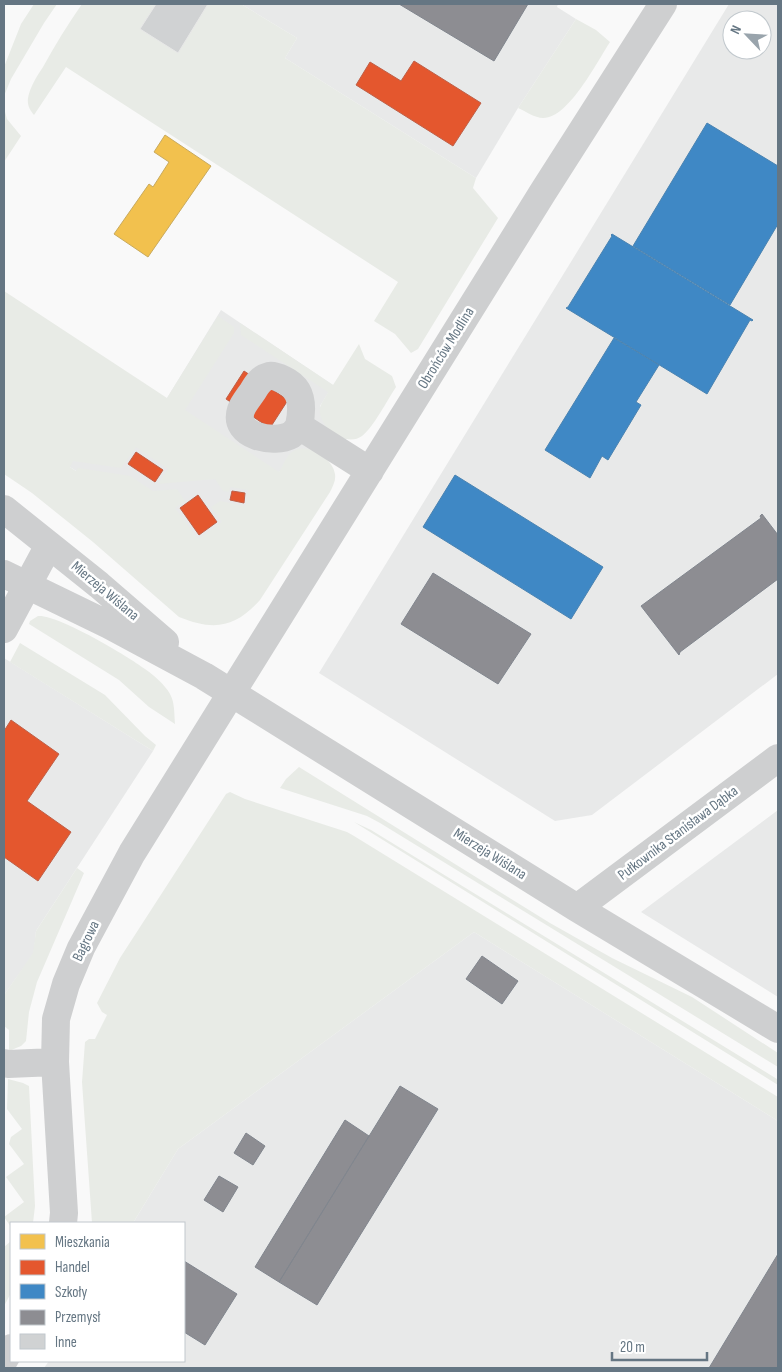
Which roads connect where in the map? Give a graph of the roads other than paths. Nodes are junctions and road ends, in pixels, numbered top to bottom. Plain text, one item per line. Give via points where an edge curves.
1 (663, 4) edge
2 (300, 426) junction
3 (370, 471) junction
4 (4, 509) edge
5 (49, 545) junction
6 (4, 574) edge
7 (27, 586) junction
8 (4, 629) edge
9 (204, 676) junction
10 (231, 693) junction
11 (778, 758) edge
12 (577, 908) junction
13 (778, 1029) edge
14 (55, 1062) junction
15 (4, 1063) edge
16 (63, 1222) edge

1 - 3 street, Obrońców Modlina
2 - 2 street via 300,395 295,387 279,377 263,379 241,410 245,429 262,438 291,435
2 - 3 street
3 - 10 street, Obrońców Modlina
4 - 5 street, Mierzeja Wiślana
5 - 7 street
5 - 9 street, Mierzeja Wiślana
6 - 7 street, Mierzeja Wiślana
7 - 8 street
7 - 9 street, Mierzeja Wiślana via 110,625
9 - 10 street, Mierzeja Wiślana
10 - 12 street, Mierzeja Wiślana
10 - 14 street, Bagrowa via 132,853 81,948 56,1019
11 - 12 street, Pułkownika Stanisława Dąbka
12 - 13 street, Mierzeja Wiślana
14 - 15 street
14 - 16 street, Bagrowa

